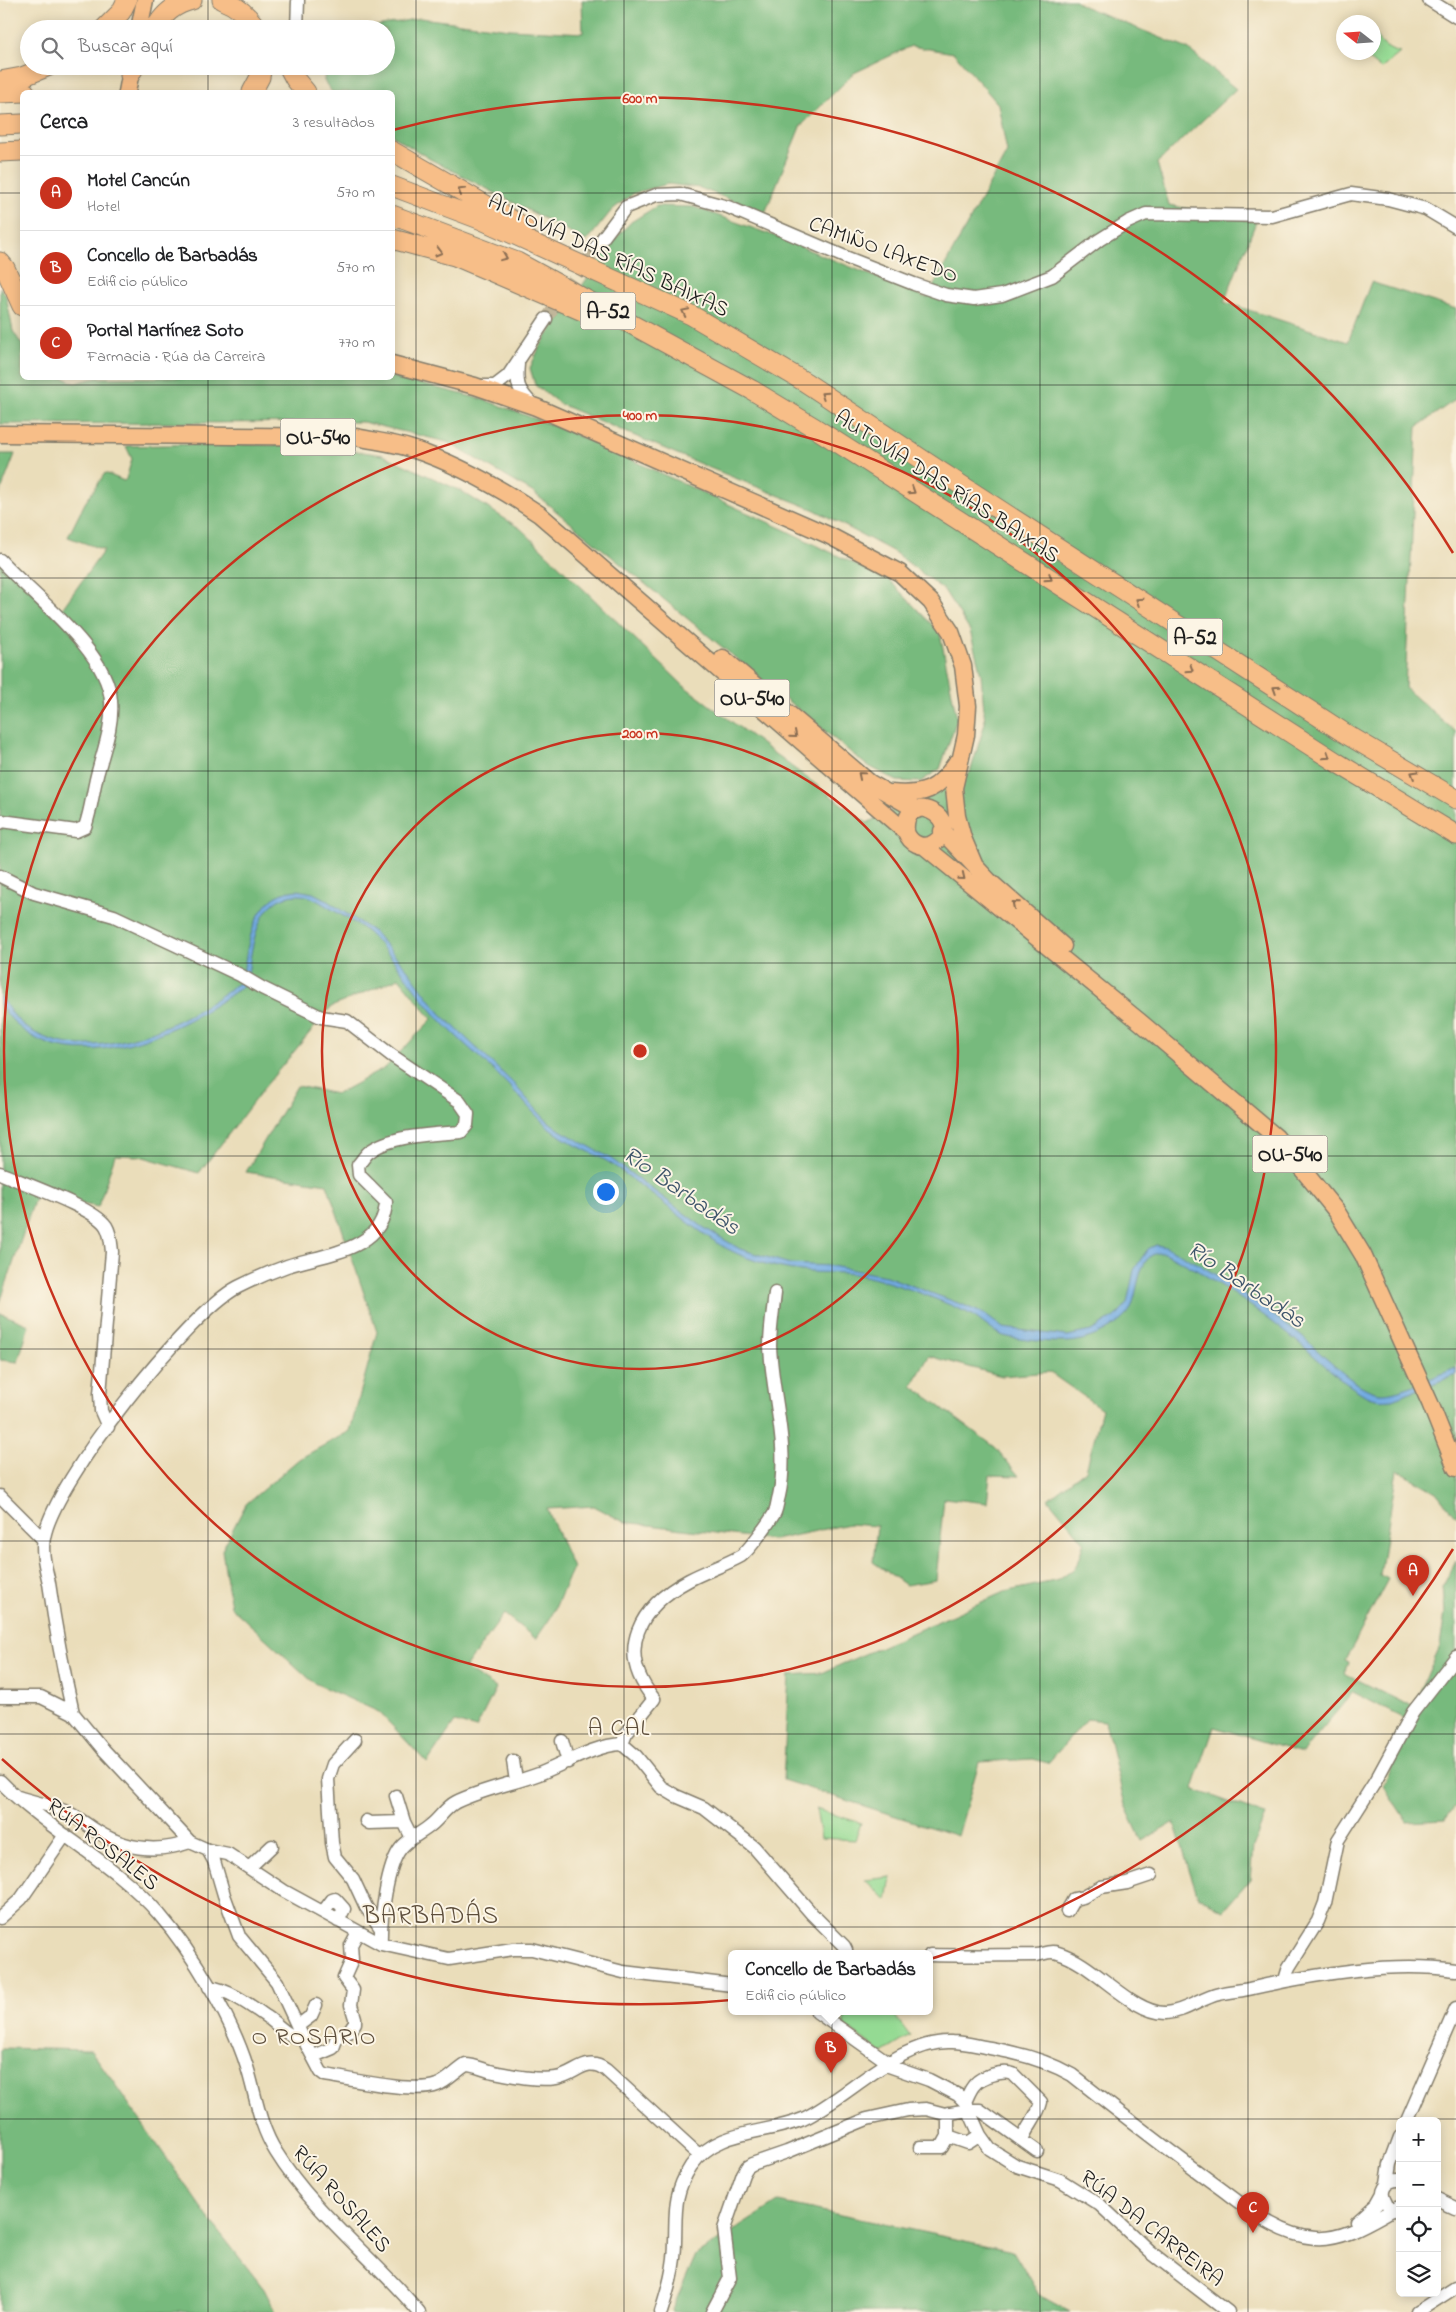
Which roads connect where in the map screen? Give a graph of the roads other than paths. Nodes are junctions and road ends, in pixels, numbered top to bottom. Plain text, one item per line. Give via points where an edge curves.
1 (127, 0) edge
2 (145, 0) edge
3 (192, 0) edge
4 (222, 0) edge
5 (247, 0) edge
6 (298, 0) edge
7 (1430, 0) edge
8 (1456, 17) edge
9 (113, 20) edge
10 (141, 20) edge
11 (160, 20) edge
12 (250, 20) edge
13 (264, 20) edge
14 (297, 20) edge
15 (27, 75) edge
16 (260, 75) edge
17 (293, 75) edge
18 (0, 80) edge
19 (253, 90) edge
20 (304, 90) edge
21 (20, 92) edge
22 (0, 93) edge
23 (0, 124) edge
24 (20, 124) edge
25 (20, 151) edge
26 (0, 152) edge
27 (395, 153) edge
28 (395, 187) edge
29 (395, 216) edge
30 (1456, 227) edge
31 (395, 240) edge
32 (596, 247) tunnel mouth
33 (0, 262) edge
34 (610, 276) junction
35 (20, 302) edge
36 (546, 319) tunnel mouth
37 (395, 365) edge
38 (512, 378) junction
39 (475, 386) junction
40 (506, 397) junction
41 (536, 407) junction
42 (0, 434) edge
43 (870, 465) junction
44 (0, 560) edge
45 (599, 565) junction
46 (949, 785) junction
47 (886, 792) junction
48 (1456, 799) edge
49 (920, 809) junction
50 (0, 823) edge
51 (942, 828) junction
52 (906, 832) junction
53 (1456, 835) edge
54 (924, 846) junction
55 (974, 864) junction
56 (0, 876) edge
57 (1139, 1021) junction
58 (0, 1173) edge
59 (775, 1293) dead end
60 (108, 1427) junction
61 (1456, 1468) edge
62 (0, 1496) edge
63 (44, 1539) junction
64 (1456, 1657) edge
65 (0, 1697) edge
66 (73, 1713) junction
67 (355, 1740) dead end
68 (562, 1741) dead end
69 (622, 1744) junction
70 (513, 1761) dead end
71 (568, 1762) junction
72 (0, 1781) edge
73 (516, 1781) junction
74 (14, 1796) junction
75 (396, 1796) dead end
76 (366, 1821) dead end
77 (404, 1822) junction
78 (65, 1835) junction
79 (412, 1838) junction
80 (190, 1842) junction
81 (272, 1846) dead end
82 (208, 1850) junction
83 (250, 1868) junction
84 (1151, 1875) dead end
85 (1067, 1911) dead end
86 (323, 1912) junction
87 (0, 1918) edge
88 (338, 1921) junction
89 (380, 1927) junction
90 (358, 1932) junction
91 (381, 1944) junction
92 (846, 1950) edge
93 (933, 1955) edge
94 (1456, 1970) edge
95 (1285, 1980) junction
96 (728, 1985) edge
97 (209, 1987) junction
98 (316, 2004) dead end
99 (1456, 2008) edge
100 (821, 2015) edge
101 (299, 2025) junction
102 (303, 2038) junction
103 (314, 2056) junction
104 (888, 2064) junction
105 (966, 2106) junction
106 (948, 2114) junction
107 (1409, 2117) edge
108 (948, 2136) junction
109 (980, 2136) junction
110 (1022, 2140) junction
111 (920, 2147) dead end
112 (1396, 2148) edge
113 (1037, 2151) dead end
114 (700, 2156) junction
115 (1394, 2181) edge
116 (1382, 2196) junction
117 (1441, 2201) edge
118 (1396, 2206) edge
119 (1396, 2208) edge
120 (1456, 2208) edge
121 (1441, 2210) edge
122 (1456, 2215) edge
123 (1329, 2237) junction
124 (1456, 2287) edge
125 (419, 2312) edge
126 (661, 2312) edge
127 (712, 2312) edge
128 (1228, 2312) edge
129 (1417, 2312) edge

1 - 9 highway
2 - 10 main road
3 - 11 highway via 177,3
4 - 12 highway
5 - 13 highway
6 - 14 street
7 - 8 street
15 - 18 highway
16 - 19 highway
17 - 20 highway
21 - 22 highway
23 - 24 highway
25 - 26 highway
34 -> 27 highway
28 - 34 highway, AUTOVÍA DAS RÍAS BAIXAS / A-52 via 482,220
29 -> 43 highway, AUTOVÍA DAS RÍAS BAIXAS / A-52 via 516,262 752,390
30 - 32 street, CAMIÑO LAXEDO via 1426,209 1351,194 1272,216 1146,214 1099,240 1052,276 1002,295 974,300 914,284 728,207 680,194 656,195 626,207
31 -> 43 highway via 455,256 585,312
33 - 35 highway
48 -> 34 highway, AUTOVÍA DAS RÍAS BAIXAS / A-52 via 1346,734 804,382 691,315
36 - 38 street
37 - 39 main road
38 - 39 street via 495,386
38 - 40 street via 504,391
38 - 41 street via 521,393
39 - 40 main road
40 - 41 main road
41 - 46 main road via 828,535 900,573 930,602 946,624 963,666 968,706 966,735
42 - 45 main road, OU-540 via 356,437 394,445 412,449 501,489 539,514
43 -> 53 highway, AUTOVÍA DAS RÍAS BAIXAS / A-52
44 - 50 street via 80,638 96,661 112,699 111,722 85,827 76,831
47 -> 45 main road via 870,783 656,602
45 -> 52 main road, OU-540
46 - 47 main road via 908,794
46 - 49 main road
46 - 51 main road
46 - 55 main road
47 - 49 main road
49 - 51 main road via 938,814
49 - 52 main road via 907,820
51 - 54 main road via 936,842
51 - 55 main road
52 - 54 main road via 912,842
54 -> 57 main road, OU-540
57 -> 55 main road via 1082,961 989,881
56 - 60 street via 34,893 114,916 321,1017 347,1021 459,1101 468,1114 467,1125 461,1132 390,1142 369,1152 358,1165 359,1175 386,1202 379,1228 353,1248 287,1266 236,1288 205,1311 164,1355
57 - 61 main road, OU-540 via 1276,1137 1338,1212 1363,1255 1395,1324
58 - 60 street via 97,1216 106,1226 112,1252 100,1394 101,1411
59 - 69 street via 770,1346 783,1476 775,1513 742,1555 688,1580 651,1609 637,1634 632,1654 642,1681 654,1698
60 - 63 street via 64,1489
62 - 63 street
63 - 66 street
64 - 95 street via 1413,1712 1375,1782 1338,1840 1325,1903
65 - 66 street via 41,1697
66 - 80 street
67 - 89 street via 334,1764 328,1779 332,1843 336,1857 353,1879
68 - 71 street
69 - 71 street via 603,1747
69 - 92 street via 662,1787 704,1808 754,1847
70 - 73 street
71 - 73 street
72 - 74 street, RÚA ROSALES
73 - 79 street via 456,1802
74 - 78 street, RÚA ROSALES
74 - 80 street via 68,1813 130,1847 165,1848
75 - 77 street
76 - 77 street
77 - 79 street
78 - 87 street via 22,1899
78 - 97 street, RÚA ROSALES via 135,1889 159,1914
79 - 89 street via 395,1857
80 - 82 street
81 - 83 street
82 - 83 street via 228,1854
82 - 101 street via 239,1936 277,1982
83 - 86 street
84 - 85 street via 1101,1887 1072,1900
86 - 88 street
86 - 88 street via 335,1899 344,1908
88 - 90 street
89 - 91 street
90 - 91 street
90 - 103 street via 351,1945 352,1960 344,1978 353,1990 350,2006 355,2023 349,2032 337,2036 333,2048
91 - 96 street via 449,1958 532,1948 623,1972
93 - 95 street via 1038,1955 1056,1952 1080,1961 1136,2002 1164,2013 1218,1994
94 - 95 street via 1395,1967
97 - 102 street via 220,1989 266,2016 291,2037
97 - 125 street, RÚA ROSALES via 238,2041 265,2133 276,2153 317,2204
98 - 101 street via 311,2016
99 - 107 street
100 - 104 street, RÚA DA CARREIRA
101 - 102 street
102 - 103 street
103 - 114 street via 325,2075 421,2087 438,2085 466,2065 549,2078 561,2077 585,2065 597,2065
104 - 105 street, RÚA DA CARREIRA via 946,2088 958,2095
104 - 114 street via 804,2118 727,2137
104 - 123 street via 916,2049 952,2042 1038,2058 1072,2075 1168,2150 1268,2221 1297,2235
105 - 106 street
105 - 109 street, RÚA DA CARREIRA
105 - 110 street via 982,2111
105 - 110 street via 975,2084 1000,2073 1013,2074 1041,2102
106 - 108 street
106 - 127 street via 926,2109 908,2110 867,2119 747,2167 724,2229 730,2278
108 - 109 street via 968,2143
108 - 111 street via 942,2147
109 - 128 street, RÚA DA CARREIRA via 990,2149 1012,2163 1060,2180 1100,2205 1149,2251
110 - 113 street
112 - 115 street via 1390,2164
114 - 126 street via 681,2184 676,2201 673,2266
115 - 116 street via 1384,2186
116 - 118 street via 1386,2203
116 - 123 street via 1366,2216
117 - 120 street
119 - 123 street via 1357,2228
121 - 122 street
124 - 129 street

